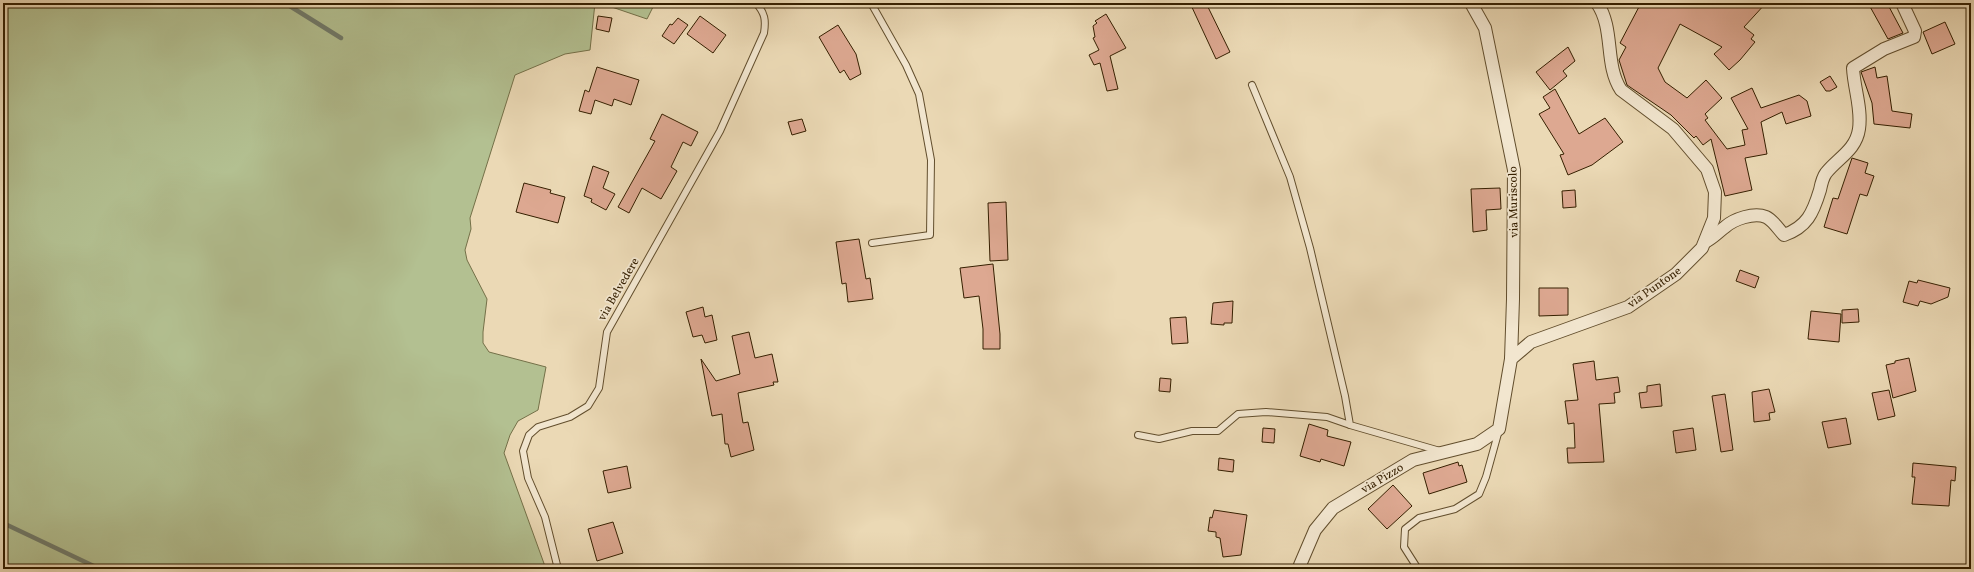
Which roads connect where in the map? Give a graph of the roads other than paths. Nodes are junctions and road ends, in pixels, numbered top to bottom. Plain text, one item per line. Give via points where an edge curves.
1 (756, 3) edge
2 (871, 3) edge
3 (1472, 3) edge
4 (1598, 3) edge
5 (1902, 3) edge
6 (1252, 85) dead end
7 (1705, 242) junction
8 (872, 244) dead end
9 (1511, 360) junction
10 (1350, 425) junction
11 (1499, 430) junction
12 (1138, 435) dead end
13 (1445, 452) junction
14 (558, 569) edge
15 (1301, 569) edge
16 (1418, 569) edge

1 - 14 lane, via Belvedere via 763,11 766,21 764,33 720,131 607,332 599,388 588,406 570,417 538,427 529,435 522,451 528,478 545,517
2 - 8 lane via 906,65 919,94 931,160 930,235
3 - 9 street, via Muriscolo via 1485,28 1514,170
4 - 7 street, via Puntone via 1605,16 1610,62 1621,90 1673,129 1707,169 1715,192 1714,218
5 - 7 street via 1915,30 1914,37 1884,49 1853,68 1860,113 1859,130 1853,145 1826,173 1807,220 1797,231 1784,235 1767,218 1755,215 1736,220
6 - 10 lane via 1290,177 1315,270
7 - 9 street, via Puntone via 1676,274 1628,307 1531,342
9 - 11 street
10 - 12 lane via 1327,417 1259,413 1238,414 1218,431 1192,431 1159,439
10 - 13 lane
11 - 13 street, via Pizzo via 1477,444
11 - 16 lane via 1479,494 1455,509 1419,518 1405,529 1404,547
13 - 15 street, via Pizzo via 1413,460 1333,508 1315,530 1302,558

